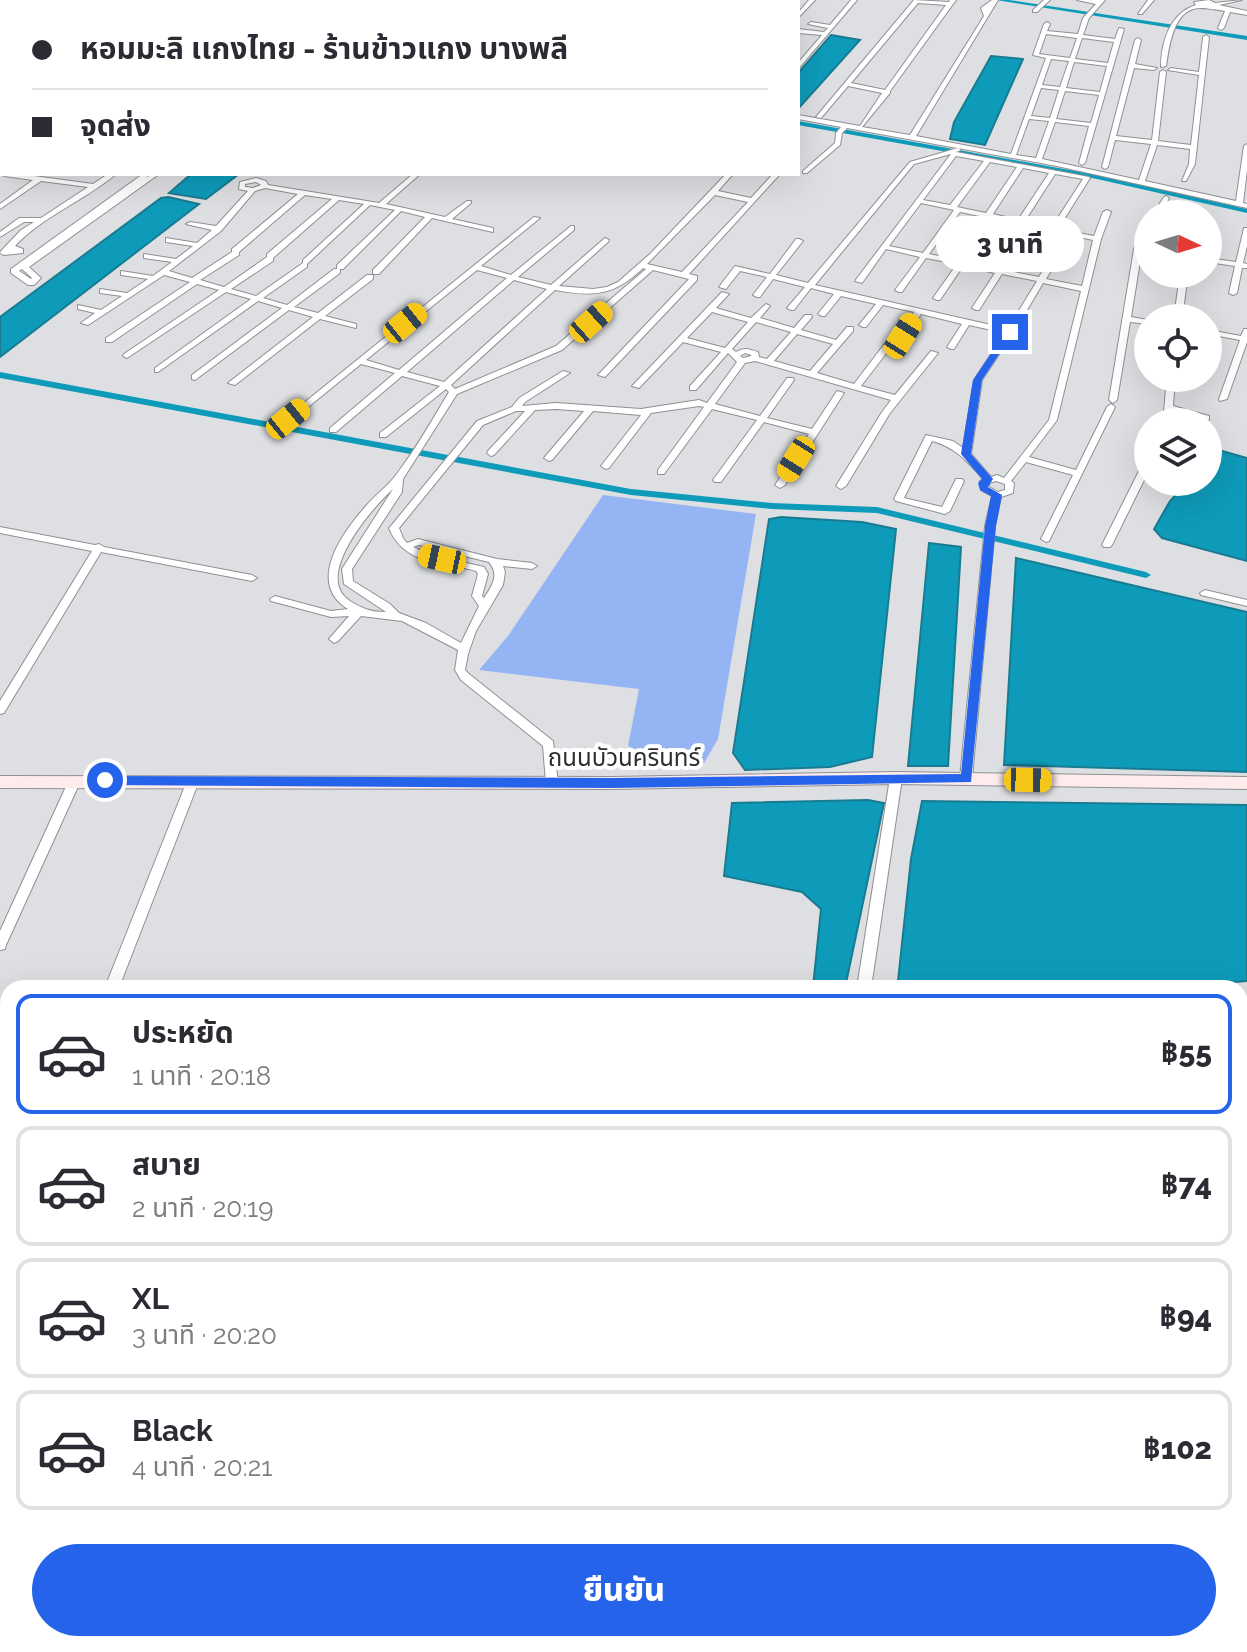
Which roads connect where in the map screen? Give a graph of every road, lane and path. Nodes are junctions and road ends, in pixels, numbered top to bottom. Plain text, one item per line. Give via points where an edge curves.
1 (854, 0) edge
2 (917, 0) edge
3 (1080, 0) edge
4 (1151, 0) edge
5 (1239, 0) edge
6 (951, 2) edge
7 (994, 2) edge
8 (1101, 2) edge
9 (1199, 3) edge
10 (1216, 6) junction
11 (1228, 11) junction
12 (831, 12) dead end
13 (1140, 13) dead end
14 (1247, 13) edge
15 (843, 14) junction
16 (817, 17) dead end
17 (811, 24) dead end
18 (834, 24) junction
19 (1047, 24) dead end
20 (1221, 28) dead end
21 (1121, 29) dead end
22 (800, 31) edge
23 (1044, 32) junction
24 (826, 34) junction
25 (1080, 37) junction
26 (1206, 37) dead end
27 (1138, 40) dead end
28 (1117, 41) junction
29 (1049, 57) junction
30 (1072, 60) junction
31 (800, 65) edge
32 (1110, 65) junction
33 (1132, 66) junction
34 (1165, 70) junction
35 (1202, 74) junction
36 (847, 84) junction
37 (1039, 86) junction
38 (1062, 89) junction
39 (888, 92) junction
40 (1102, 94) junction
41 (819, 117) dead end
42 (1027, 117) junction
43 (800, 118) edge
44 (1053, 120) junction
45 (862, 125) dead end
46 (1093, 125) junction
47 (842, 128) junction
48 (1114, 138) junction
49 (911, 139) junction
50 (1155, 142) junction
51 (1247, 146) edge
52 (1194, 147) junction
53 (967, 148) junction
54 (1014, 153) dead end
55 (988, 160) junction
56 (1039, 160) junction
57 (1082, 163) dead end
58 (1021, 166) junction
59 (1105, 167) dead end
60 (805, 172) dead end
61 (1053, 172) junction
62 (21, 176) edge
63 (47, 176) edge
64 (85, 176) edge
65 (110, 176) edge
66 (145, 176) edge
67 (153, 176) edge
68 (415, 176) edge
69 (728, 176) edge
70 (775, 176) edge
71 (254, 177) edge
72 (41, 179) junction
73 (1184, 180) dead end
74 (1142, 181) junction
75 (75, 184) junction
76 (94, 186) junction
77 (264, 186) junction
78 (130, 189) junction
79 (248, 190) junction
80 (304, 192) junction
81 (712, 192) junction
82 (338, 198) junction
83 (753, 201) junction
84 (920, 201) junction
85 (469, 202) dead end
86 (369, 203) junction
87 (380, 205) junction
88 (1243, 205) edge
89 (0, 207) edge
90 (400, 209) junction
91 (955, 209) junction
92 (1107, 212) dead end
93 (430, 216) junction
94 (990, 216) junction
95 (536, 218) dead end
96 (45, 220) junction
97 (446, 220) junction
98 (1020, 223) junction
99 (190, 224) dead end
100 (219, 228) junction
101 (571, 228) dead end
102 (490, 230) dead end
103 (1054, 230) junction
104 (1247, 230) edge
105 (1024, 234) dead end
106 (0, 235) edge
107 (1097, 239) junction
108 (169, 240) dead end
109 (605, 240) dead end
110 (799, 241) dead end
111 (1064, 242) dead end
112 (197, 245) junction
113 (885, 247) junction
114 (10, 252) edge
115 (40, 252) junction
116 (924, 255) junction
117 (147, 256) dead end
118 (176, 261) junction
119 (1222, 262) edge
120 (961, 263) junction
121 (0, 265) edge
122 (641, 265) junction
123 (1242, 265) edge
124 (475, 267) junction
125 (652, 267) junction
126 (1000, 271) junction
127 (163, 272) junction
128 (124, 273) dead end
129 (684, 275) junction
130 (772, 276) junction
131 (513, 277) junction
132 (153, 278) junction
133 (1041, 280) junction
134 (194, 281) junction
135 (859, 281) dead end
136 (552, 286) junction
137 (810, 286) junction
138 (1135, 288) edge
139 (225, 289) junction
140 (1084, 289) junction
141 (899, 290) dead end
142 (103, 291) dead end
143 (839, 293) junction
144 (1233, 293) dead end
145 (128, 295) junction
146 (757, 295) dead end
147 (257, 298) junction
148 (937, 298) dead end
149 (881, 303) junction
150 (766, 306) dead end
151 (81, 307) dead end
152 (288, 307) junction
153 (791, 308) dead end
154 (976, 308) dead end
155 (710, 309) junction
156 (101, 312) junction
157 (918, 312) junction
158 (822, 314) dead end
159 (320, 316) junction
160 (808, 317) dead end
161 (1019, 317) dead end
162 (1128, 319) junction
163 (754, 320) junction
164 (1134, 320) edge
165 (968, 321) junction
166 (85, 323) dead end
167 (863, 325) dead end
168 (353, 326) dead end
169 (850, 329) dead end
170 (797, 332) junction
171 (1222, 334) edge
172 (903, 336) dead end
173 (1246, 337) edge
174 (681, 339) junction
175 (109, 340) dead end
176 (892, 340) dead end
177 (838, 343) junction
178 (951, 347) dead end
179 (731, 352) junction
180 (934, 353) dead end
181 (127, 356) dead end
182 (755, 358) junction
183 (359, 361) junction
184 (742, 361) junction
185 (769, 361) junction
186 (158, 370) dead end
187 (399, 372) junction
188 (566, 373) dead end
189 (812, 374) junction
190 (602, 375) dead end
191 (195, 377) dead end
192 (790, 380) dead end
193 (232, 383) dead end
194 (446, 385) junction
195 (636, 386) dead end
196 (856, 387) junction
197 (693, 388) dead end
198 (454, 392) junction
199 (1169, 392) edge
200 (840, 393) dead end
201 (898, 399) junction
202 (1223, 399) dead end
203 (710, 404) junction
204 (533, 407) junction
205 (1167, 407) joint
206 (1171, 408) edge
207 (515, 409) junction
208 (589, 410) junction
209 (648, 411) junction
210 (761, 418) junction
211 (288, 419) dead end
212 (333, 430) dead end
213 (813, 432) junction
214 (383, 435) dead end
215 (491, 453) dead end
216 (966, 454) junction
217 (549, 458) dead end
218 (1023, 458) junction
219 (606, 466) dead end
220 (661, 472) dead end
221 (1077, 473) junction
222 (398, 479) junction
223 (988, 479) junction
224 (718, 480) dead end
225 (959, 481) dead end
226 (1006, 481) junction
227 (780, 485) dead end
228 (841, 486) dead end
229 (1134, 491) edge
230 (997, 495) junction
231 (0, 530) edge
232 (1046, 539) dead end
233 (1107, 545) dead end
234 (408, 546) junction
235 (99, 547) junction
236 (340, 549) junction
237 (356, 551) junction
238 (494, 562) junction
239 (532, 566) dead end
240 (252, 578) dead end
241 (481, 581) junction
242 (498, 582) junction
243 (1205, 593) dead end
244 (275, 599) dead end
245 (370, 600) junction
246 (1247, 603) edge
247 (483, 605) junction
248 (359, 612) junction
249 (396, 616) junction
250 (334, 639) dead end
251 (464, 649) junction
252 (0, 710) edge
253 (896, 778) junction
254 (966, 778) junction
255 (75, 780) junction
256 (193, 781) junction
257 (0, 782) edge
258 (552, 783) junction
259 (1247, 783) edge
260 (0, 945) edge
261 (115, 980) edge
262 (865, 980) edge

1 - 15 street
2 - 6 street
2 - 36 street
3 - 8 street
4 - 13 street
5 - 10 street
6 - 39 street
7 - 49 street
8 - 25 street via 1088,15
9 - 10 street
9 - 34 street via 1173,24
10 - 11 street
11 - 14 street
11 - 20 street
12 - 15 street
15 - 18 street
16 - 18 street
17 - 18 street
18 - 24 street
19 - 23 street
21 - 28 street
22 - 24 street
23 - 25 street
23 - 29 street via 1035,54
24 - 31 street
25 - 28 street
25 - 30 street
26 - 35 street
27 - 33 street
28 - 32 street
29 - 30 street
29 - 37 street
30 - 32 street
30 - 38 street
32 - 40 street
33 - 34 street
33 - 48 street
34 - 35 street
34 - 50 street
35 - 52 street
36 - 39 street
36 - 41 street
37 - 38 street
37 - 42 street
38 - 40 street
38 - 44 street
39 - 45 street
40 - 46 street
42 - 44 street
42 - 54 street
43 - 47 street
44 - 46 street
44 - 56 street
46 - 57 street
47 - 49 street
47 - 60 street via 838,144
48 - 50 street
48 - 59 street
49 - 53 street
50 - 52 street
50 - 74 street
51 - 88 street
52 - 73 street
53 - 56 street
53 - 137 street via 912,163
55 - 58 street
55 - 84 street via 954,154
55 - 91 street
56 - 74 street
58 - 61 street
58 - 94 street
61 - 98 street
61 - 103 street via 1087,178
62 - 72 street
63 - 72 street
64 - 75 street
65 - 76 street
66 - 78 street
67 - 78 street
68 - 87 street
69 - 81 street
70 - 83 street
71 - 77 street
71 - 79 street via 240,186
72 - 75 street
72 - 89 street
74 - 88 street
75 - 76 street
76 - 96 street
77 - 79 street
77 - 80 street
78 - 115 street
79 - 100 street
80 - 82 street
80 - 134 street
81 - 83 street
81 - 122 street
82 - 86 street
82 - 139 street via 270,258
83 - 129 street
84 - 91 street
84 - 113 street
85 - 97 street
86 - 87 street
86 - 147 street via 305,263
87 - 90 street
90 - 93 street
90 - 152 street via 338,269
91 - 94 street
91 - 116 street
92 - 107 street
93 - 97 street
93 - 159 street via 373,275
94 - 98 street
94 - 120 street
95 - 124 street
96 - 106 street via 22,220
96 - 114 street
97 - 102 street
98 - 103 street
99 - 100 street
100 - 112 street
101 - 131 street
103 - 107 street
104 - 123 street
105 - 126 street
107 - 140 street
108 - 112 street
109 - 136 street
110 - 130 street
111 - 133 street
112 - 118 street
113 - 116 street
113 - 135 street
114 - 115 street
114 - 121 street
115 - 115 street via 23,268 37,278 31,283 14,269
116 - 120 street
116 - 141 street
117 - 118 street
118 - 127 street
119 - 123 street
120 - 126 street
120 - 148 street
122 - 125 street
122 - 136 street via 608,289
123 - 144 street
124 - 131 street
124 - 183 street
125 - 129 street
125 - 198 street via 559,348
126 - 133 street
126 - 154 street
127 - 132 street
127 - 134 street
128 - 132 street
129 - 190 street via 694,278
130 - 137 street
130 - 146 street
130 - 155 street via 738,268
131 - 136 street
131 - 187 street
132 - 145 street
133 - 140 street
133 - 161 street
134 - 139 street
134 - 175 street
136 - 194 street
137 - 143 street
137 - 153 street
138 - 162 street
139 - 147 street
139 - 181 street
140 - 218 street via 1053,420
142 - 145 street
143 - 149 street
143 - 158 street
145 - 156 street
147 - 152 street
147 - 186 street
149 - 157 street
149 - 167 street
150 - 163 street
151 - 156 street
152 - 159 street
152 - 191 street
155 - 163 street
155 - 174 street
156 - 166 street
157 - 165 street
157 - 172 street
159 - 168 street
159 - 193 street
160 - 170 street
162 - 164 street
162 - 221 street via 1112,404
163 - 170 street
163 - 179 street
165 - 178 street
165 - 216 street via 1010,332 978,380
169 - 177 street
170 - 177 street
170 - 185 street
171 - 173 street
173 - 202 street
174 - 179 street
174 - 195 street
176 - 196 street
177 - 189 street
179 - 182 street via 751,351
179 - 184 street
179 - 197 street
180 - 201 street
182 - 184 street
182 - 185 street
183 - 187 street
183 - 211 street
184 - 203 street
185 - 189 street
187 - 194 street
187 - 212 street
188 - 207 street
189 - 196 street
192 - 210 street
194 - 198 street
194 - 214 street
196 - 201 street
198 - 222 street
199 - 205 street
200 - 213 street
201 - 228 street
203 - 209 street
203 - 210 street
203 - 220 street
204 - 207 street
204 - 208 street
204 - 215 street
205 - 206 street
207 - 234 street via 480,423 398,520 395,535
208 - 209 street
208 - 217 street
209 - 219 street
210 - 213 street
210 - 224 street
213 - 227 street
216 - 223 street
216 - 225 street via 929,437 899,499 945,511
218 - 221 street
218 - 226 street
221 - 232 street
222 - 236 street
222 - 237 street via 397,492
223 - 226 street
223 - 230 street via 984,488
226 - 230 street via 1010,491
229 - 233 street
230 - 254 street
231 - 235 street
234 - 238 street via 418,542
234 - 241 street via 412,553 480,569
235 - 240 street
235 - 252 street
236 - 237 street
236 - 248 street via 331,570 332,587 341,601
237 - 245 street via 347,569 348,582
238 - 239 street
238 - 242 street via 501,573
241 - 242 street
241 - 247 street via 477,596
242 - 247 street
243 - 246 street
244 - 248 street via 331,614
245 - 248 street
245 - 249 street via 390,607
247 - 251 street
248 - 249 street
248 - 250 street
249 - 251 street
251 - 258 street via 460,670 465,677 549,744
253 - 254 street, ถนนบัวนครินทร์
253 - 258 street, ถนนบัวนครินทร์
253 - 262 street
254 - 259 street, ถนนบัวนครินทร์
255 - 256 street, ถนนบัวนครินทร์
255 - 257 street, ถนนบัวนครินทร์
255 - 260 street
256 - 258 street, ถนนบัวนครินทร์
256 - 261 street

